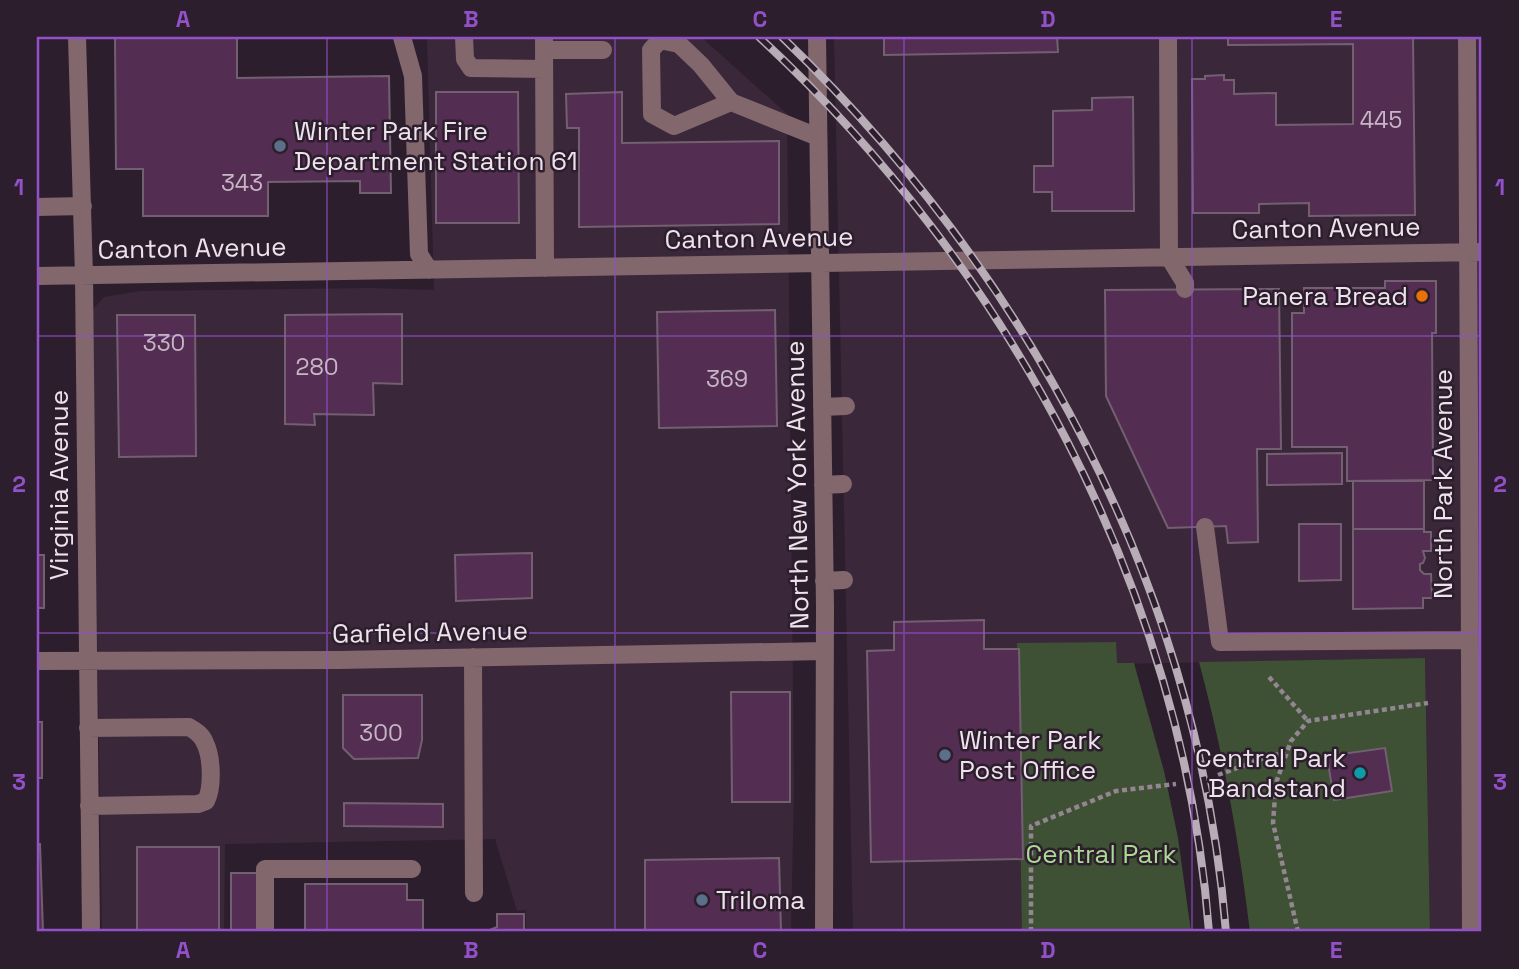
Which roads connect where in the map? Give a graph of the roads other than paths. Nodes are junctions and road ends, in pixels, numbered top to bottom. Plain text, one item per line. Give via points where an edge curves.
1 (77, 37) edge
2 (402, 37) edge
3 (464, 37) edge
4 (817, 37) edge
5 (1167, 37) edge
6 (1467, 37) edge
7 (544, 44) edge
8 (603, 50) dead end
9 (544, 69) junction
10 (731, 102) junction
11 (818, 137) junction
12 (83, 206) junction
13 (37, 207) edge
14 (1476, 252) edge
15 (1169, 257) junction
16 (820, 263) junction
17 (545, 268) junction
18 (429, 270) junction
19 (37, 276) edge
20 (84, 276) junction
21 (1185, 289) dead end
22 (846, 406) dead end
23 (822, 407) junction
24 (843, 484) dead end
25 (823, 485) junction
26 (1205, 527) dead end
27 (845, 580) dead end
28 (824, 581) junction
29 (1468, 640) junction
30 (824, 651) junction
31 (473, 657) junction
32 (37, 661) edge
33 (87, 661) junction
34 (88, 728) junction
35 (89, 806) junction
36 (412, 869) dead end
37 (474, 893) dead end
38 (91, 932) edge
39 (265, 932) edge
40 (824, 932) edge
41 (1471, 932) edge

1 - 12 street, Virginia Avenue
2 - 18 street via 413,76 419,254
3 - 9 street via 465,59 471,68
4 - 11 street, North New York Avenue
5 - 15 street
6 - 14 street, North Park Avenue
7 - 8 street
7 - 9 street
9 - 17 street
10 - 10 street via 678,44 660,40 651,50 652,114 674,126
10 - 11 street
11 - 16 street, North New York Avenue
12 - 13 street
12 - 20 street, Virginia Avenue
14 - 15 street, Canton Avenue
14 - 29 street, North Park Avenue
15 - 16 street, Canton Avenue
15 - 21 street
16 - 17 street, Canton Avenue
16 - 23 street, North New York Avenue
17 - 18 street, Canton Avenue
18 - 20 street, Canton Avenue
19 - 20 street, Canton Avenue
20 - 33 street, Virginia Avenue
22 - 23 street
23 - 25 street, North New York Avenue
24 - 25 street
25 - 28 street, North New York Avenue
26 - 29 street via 1220,642
27 - 28 street
28 - 30 street, North New York Avenue
29 - 41 street, North Park Avenue
30 - 31 street, Garfield Avenue
30 - 40 street, North New York Avenue
31 - 33 street, Garfield Avenue
31 - 37 street
32 - 33 street, Garfield Avenue
33 - 34 street, Virginia Avenue
34 - 35 street, Virginia Avenue
34 - 35 street via 188,727 198,732 206,744 210,793 198,804
35 - 38 street, Virginia Avenue
36 - 39 street via 265,869

